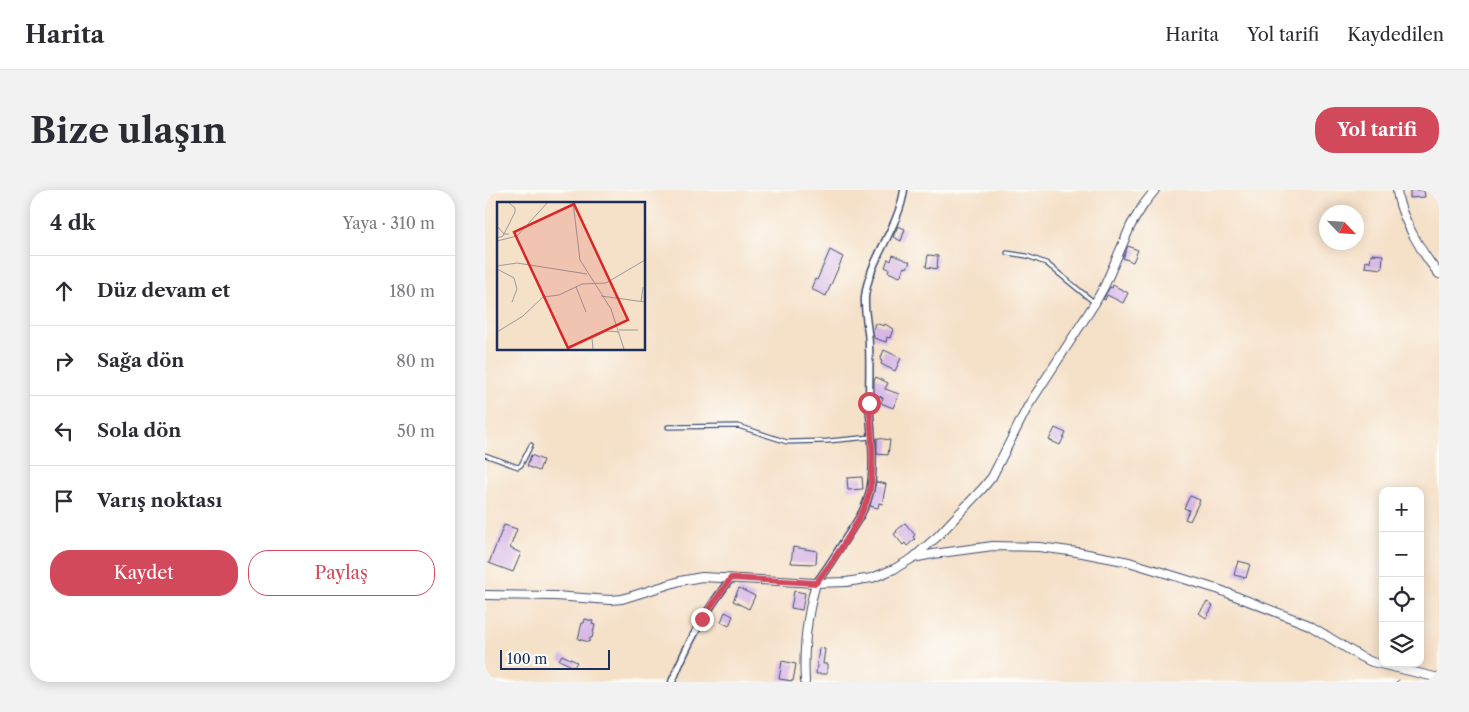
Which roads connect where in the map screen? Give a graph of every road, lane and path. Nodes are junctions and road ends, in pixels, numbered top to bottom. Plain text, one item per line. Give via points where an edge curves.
1 (904, 190) edge
2 (1155, 190) edge
3 (1397, 190) edge
4 (1007, 253) dead end
5 (1439, 274) edge
6 (1095, 303) junction
7 (669, 427) dead end
8 (871, 437) junction
9 (531, 445) dead end
10 (485, 455) edge
11 (913, 558) junction
12 (731, 578) junction
13 (816, 583) junction
14 (485, 595) edge
15 (1439, 678) edge
16 (672, 682) edge
17 (805, 682) edge

1 - 8 street via 901,207 871,275 865,297
2 - 6 street via 1131,226
3 - 5 street via 1405,217 1429,263
4 - 6 lane via 1046,262
6 - 11 street via 1028,406 992,477 938,536
7 - 8 lane via 739,426 787,442
8 - 13 street via 869,496 857,521
9 - 10 lane via 518,467
11 - 13 street via 884,574 866,579
11 - 15 street via 1010,545 1077,552 1129,562 1220,590 1309,625 1371,662
12 - 13 street
12 - 14 street via 690,578 610,600
12 - 16 street via 692,636
13 - 17 street via 809,608

